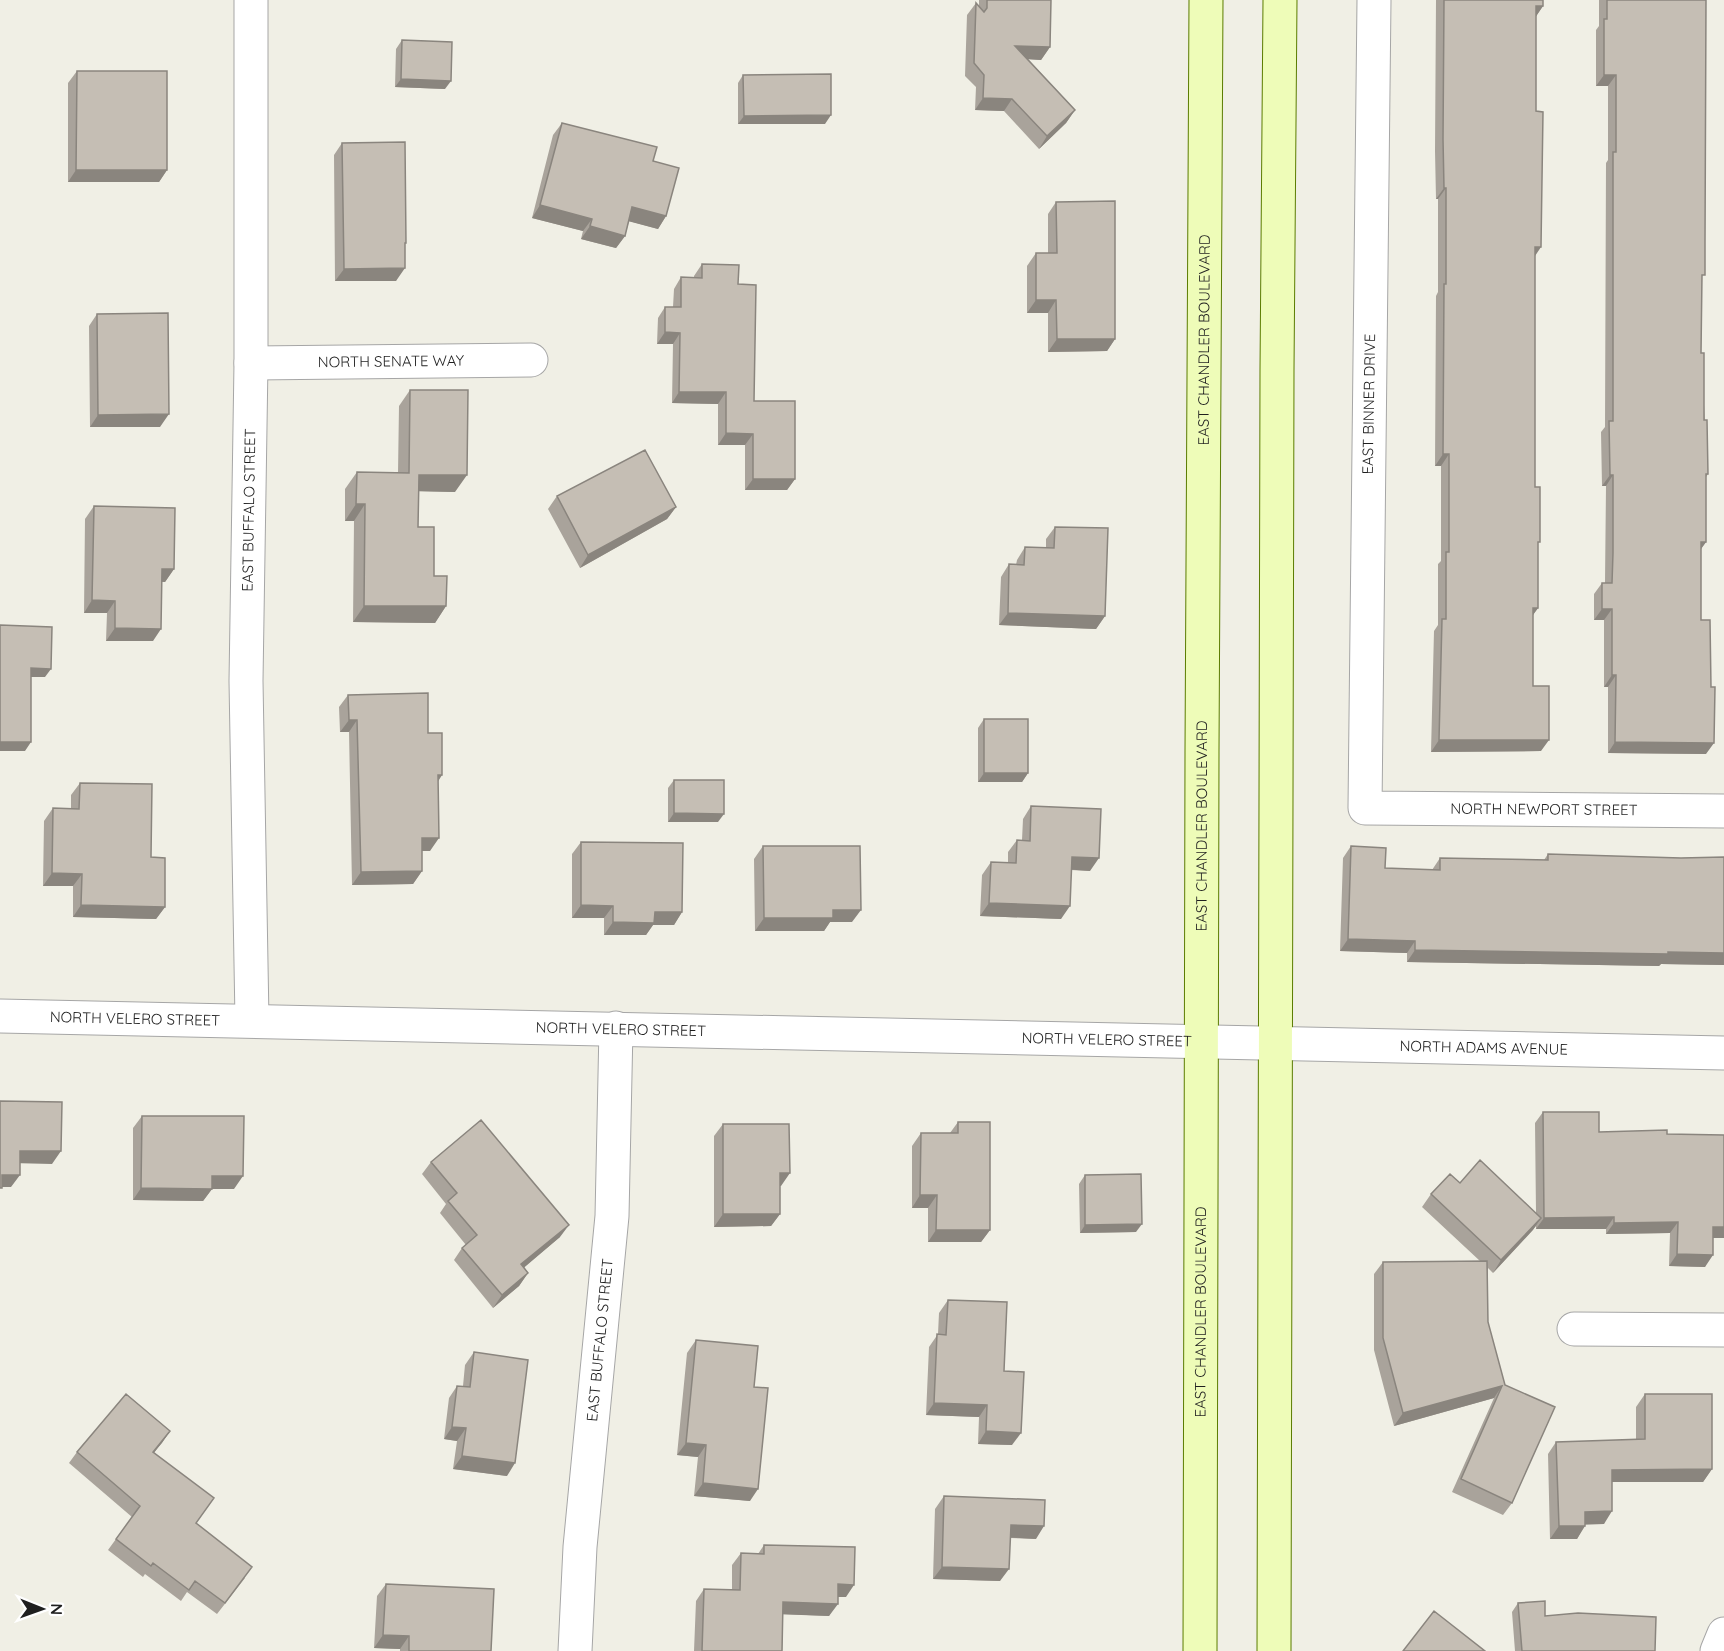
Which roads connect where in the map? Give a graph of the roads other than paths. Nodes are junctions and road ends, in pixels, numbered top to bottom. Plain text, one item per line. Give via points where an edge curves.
1 (251, 0) edge
2 (1206, 0) edge
3 (1280, 0) edge
4 (1374, 0) edge
5 (531, 360) dead end
6 (251, 363) junction
7 (1365, 808) joint
8 (1724, 812) edge
9 (0, 1016) edge
10 (252, 1020) junction
11 (616, 1028) junction
12 (1242, 1042) joint
13 (1202, 1043) junction
14 (1276, 1043) junction
15 (1724, 1053) edge
16 (1575, 1329) dead end
17 (1724, 1330) edge
18 (1724, 1634) edge
19 (575, 1651) edge
20 (1200, 1651) edge
21 (1274, 1651) edge
22 (1717, 1651) edge

1 - 6 street, EAST BUFFALO STREET
2 - 13 main road, EAST CHANDLER BOULEVARD
3 - 14 main road
4 - 7 street, EAST BINNER DRIVE
5 - 6 street, NORTH SENATE WAY
6 - 10 street, EAST BUFFALO STREET via 246,681
7 - 8 street, NORTH NEWPORT STREET
9 - 10 street, NORTH VELERO STREET
10 - 11 street, NORTH VELERO STREET
11 - 13 street, NORTH VELERO STREET
11 - 19 street, EAST BUFFALO STREET via 612,1216 580,1547
12 - 13 street, NORTH VELERO STREET
12 - 14 street, NORTH ADAMS AVENUE
13 - 20 main road, EAST CHANDLER BOULEVARD
14 - 15 street, NORTH ADAMS AVENUE
14 - 21 main road
16 - 17 street
18 - 22 street

